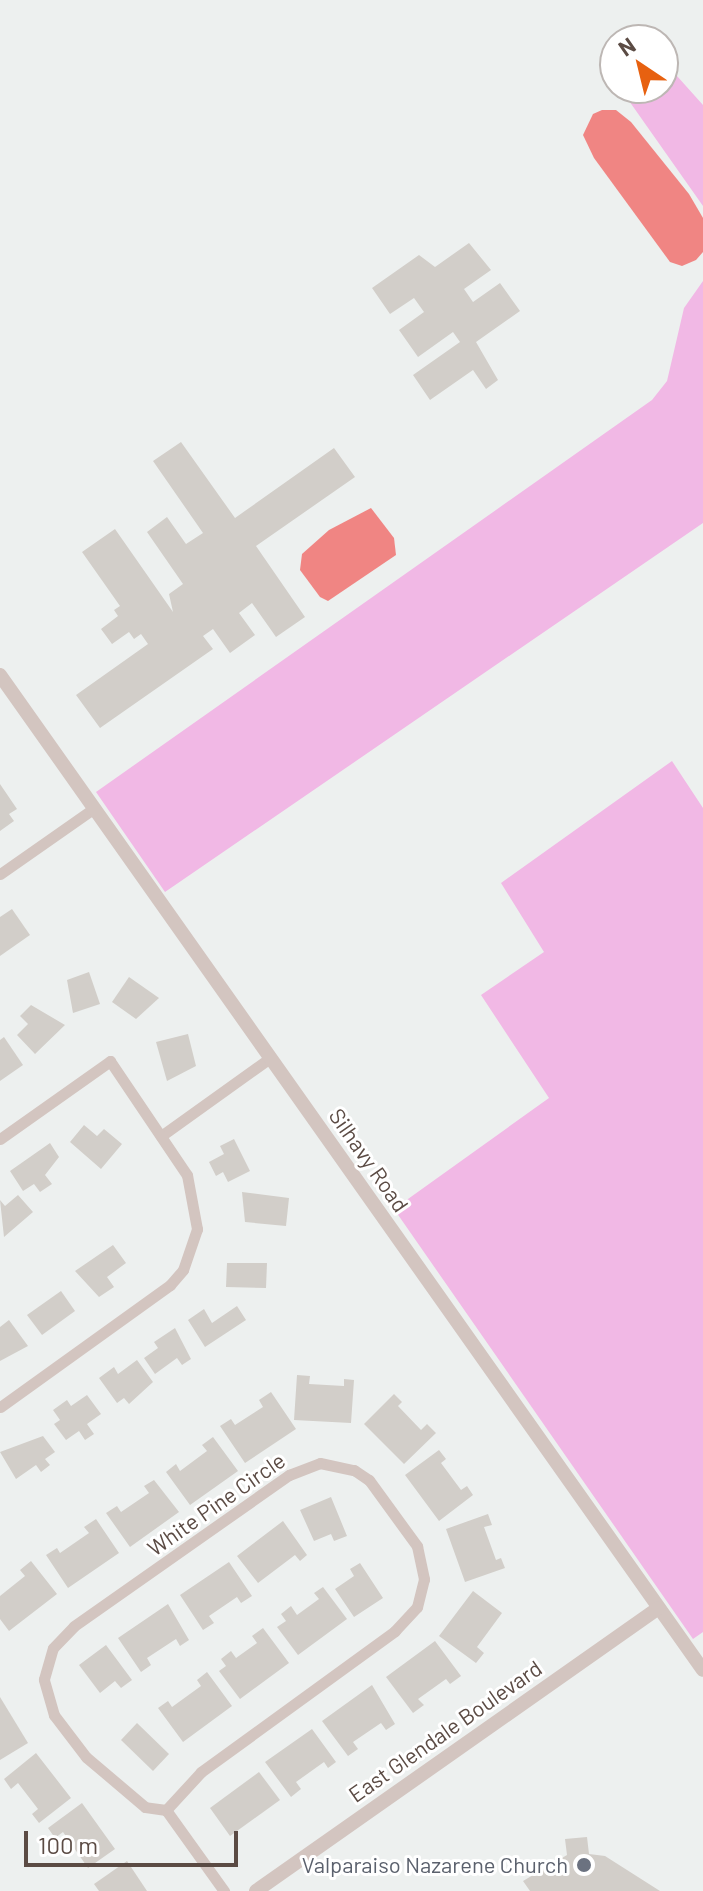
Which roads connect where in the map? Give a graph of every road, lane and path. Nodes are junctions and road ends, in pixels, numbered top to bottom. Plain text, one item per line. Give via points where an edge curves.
1 (0, 675) edge
2 (93, 809) junction
3 (0, 874) edge
4 (270, 1058) junction
5 (161, 1136) junction
6 (0, 1139) edge
7 (0, 1407) edge
8 (659, 1608) junction
9 (703, 1670) edge
10 (166, 1810) junction
11 (224, 1891) edge
12 (256, 1891) edge

1 - 2 street, Silhavy Road
2 - 3 street
2 - 4 street, Silhavy Road
4 - 5 street
4 - 8 street, Silhavy Road
5 - 6 street via 110,1061
5 - 7 street via 187,1175 197,1210 197,1229 183,1270 155,1299
8 - 9 street, Silhavy Road
8 - 12 street, East Glendale Boulevard
10 - 10 street, White Pine Circle via 145,1807 68,1736 45,1696 53,1648 74,1626 289,1475 320,1463 354,1470 381,1493 417,1546 424,1579 417,1607 395,1631 201,1772
10 - 11 street

